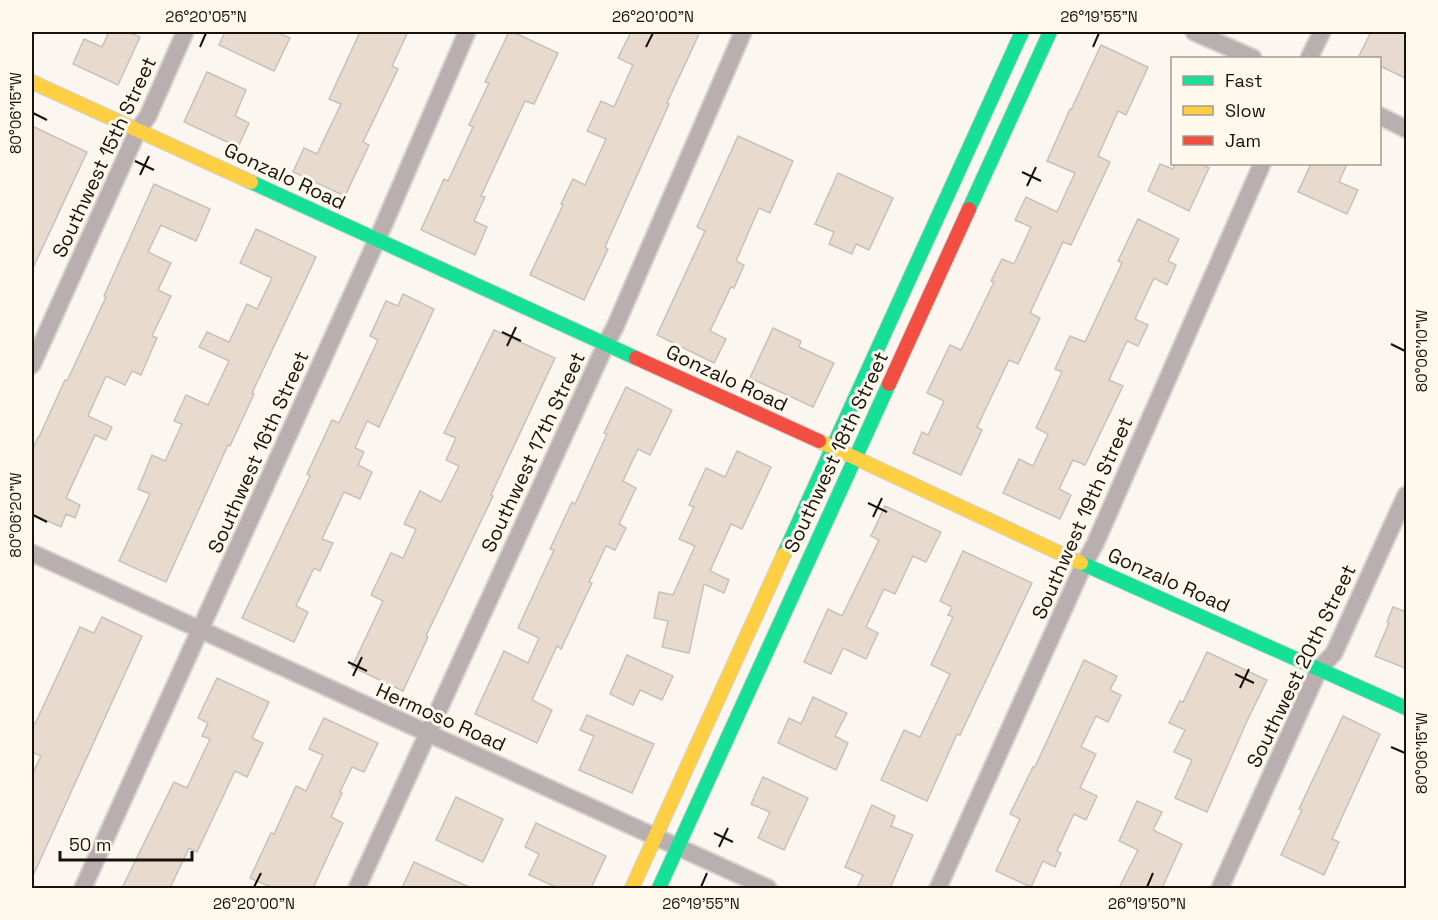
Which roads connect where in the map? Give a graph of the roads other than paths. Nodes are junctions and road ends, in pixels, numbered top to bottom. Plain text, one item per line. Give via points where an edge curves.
1 (185, 32) edge
2 (467, 32) edge
3 (743, 32) edge
4 (1022, 32) edge
5 (1050, 32) edge
6 (1194, 32) edge
7 (1322, 32) edge
8 (1251, 57) edge
9 (1310, 57) edge
10 (32, 82) edge
11 (1381, 116) edge
12 (1407, 129) edge
13 (138, 130) junction
14 (1262, 165) edge
15 (376, 240) junction
16 (606, 344) junction
17 (32, 365) edge
18 (833, 447) junction
19 (855, 458) junction
20 (1407, 495) edge
21 (32, 553) edge
22 (1084, 564) junction
23 (201, 630) junction
24 (1319, 669) junction
25 (1407, 708) edge
26 (428, 734) junction
27 (655, 836) junction
28 (678, 846) junction
29 (83, 888) edge
30 (357, 888) edge
31 (632, 888) edge
32 (659, 888) edge
33 (768, 888) edge
34 (938, 888) edge
35 (1220, 888) edge

1 - 13 street, Southwest 15th Street
2 - 15 street, Southwest 16th Street
3 - 16 street, Southwest 17th Street
4 - 18 main road, Southwest 18th Street
5 - 19 main road, Southwest 18th Street
6 - 8 street
7 - 9 street
10 - 13 main road, Gonzalo Road
11 - 12 street
13 - 15 main road, Gonzalo Road
13 - 17 street, Southwest 15th Street
14 - 22 street, Southwest 19th Street
15 - 16 main road, Gonzalo Road
15 - 23 street, Southwest 16th Street
16 - 18 main road, Gonzalo Road
16 - 26 street, Southwest 17th Street
18 - 19 main road, Gonzalo Road
18 - 27 main road, Southwest 18th Street
19 - 22 main road, Gonzalo Road
19 - 28 main road, Southwest 18th Street
20 - 24 street, Southwest 20th Street via 1334,653
21 - 23 street, Hermoso Road
22 - 24 main road, Gonzalo Road
22 - 34 street, Southwest 19th Street
23 - 26 street, Hermoso Road
23 - 29 street, Southwest 16th Street
24 - 25 main road, Gonzalo Road
24 - 35 street, Southwest 20th Street
26 - 27 street, Hermoso Road
26 - 30 street, Southwest 17th Street
27 - 28 street, Hermoso Road
27 - 31 main road, Southwest 18th Street
28 - 32 main road, Southwest 18th Street
28 - 33 street, Hermoso Road

